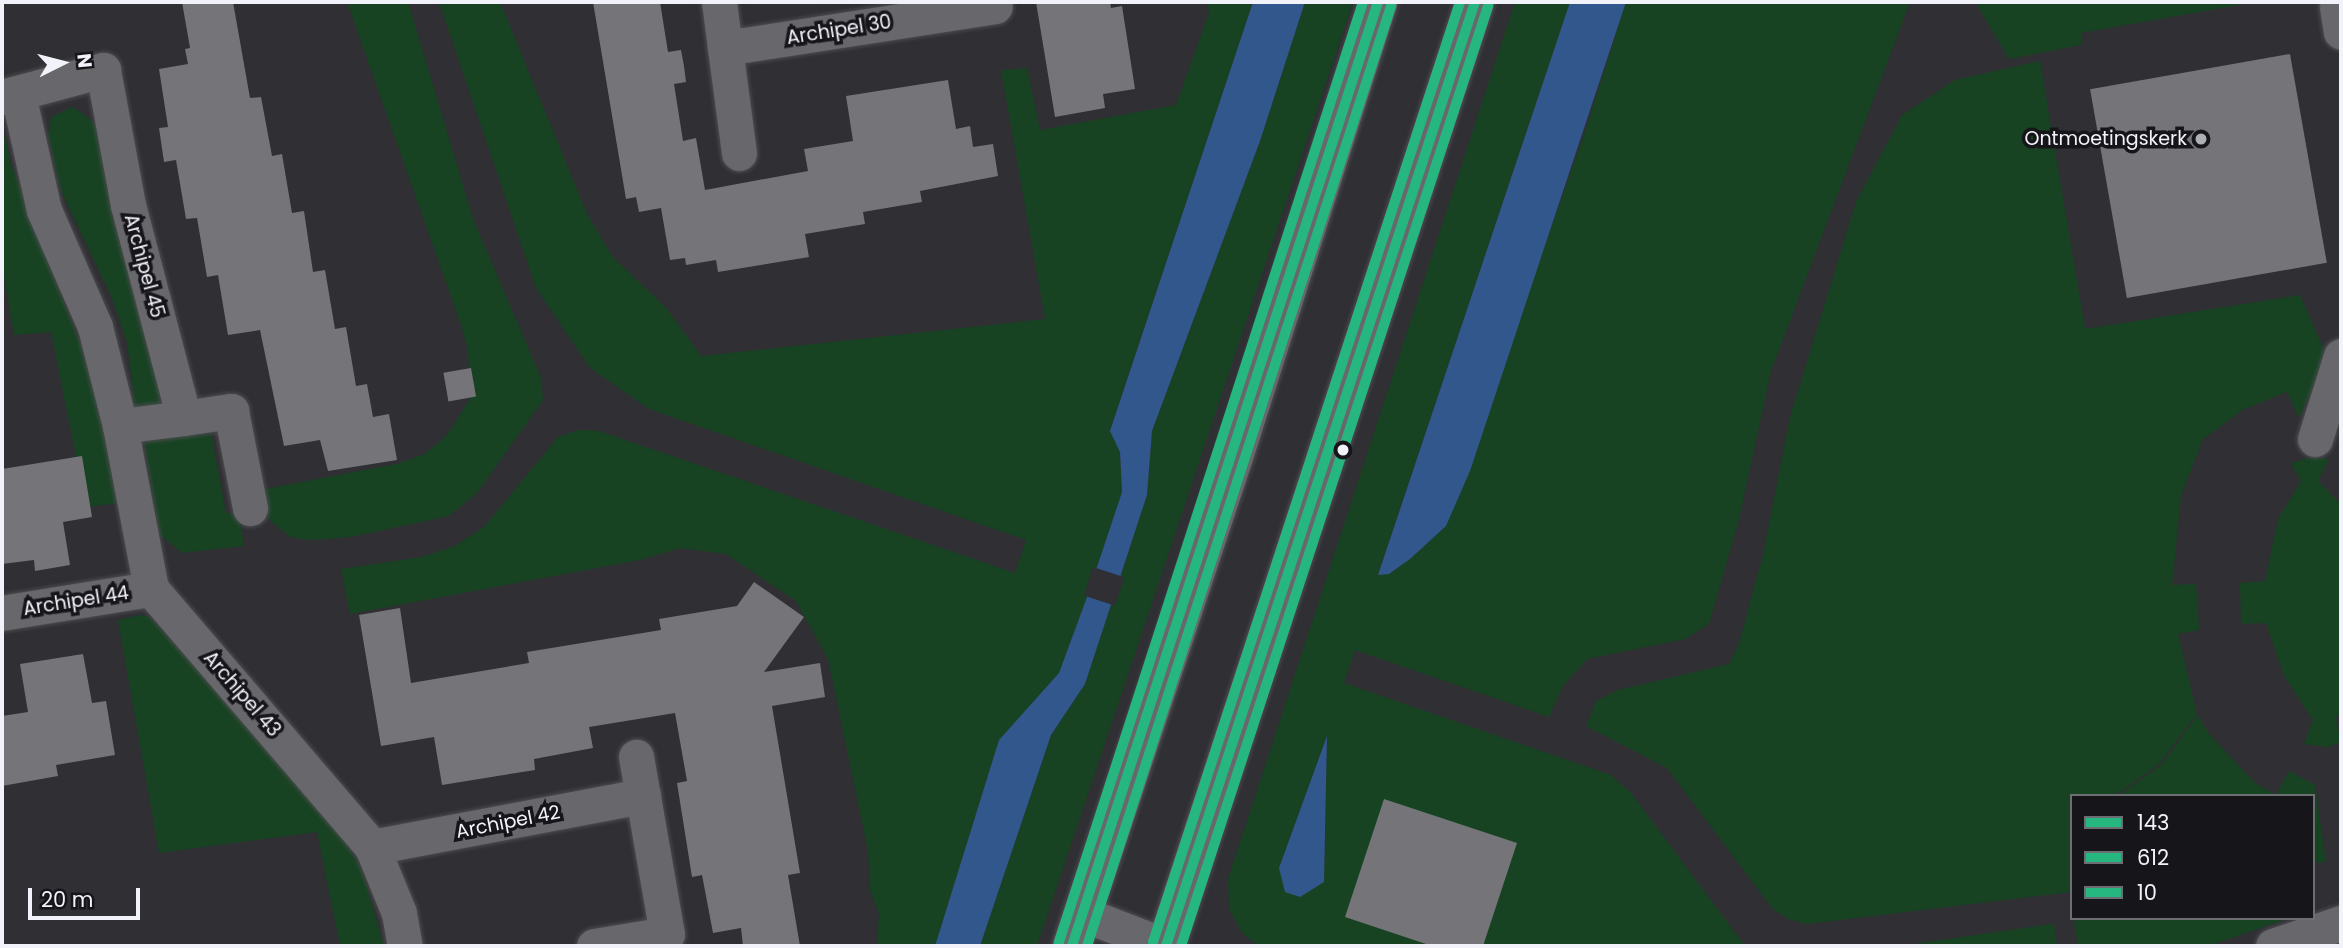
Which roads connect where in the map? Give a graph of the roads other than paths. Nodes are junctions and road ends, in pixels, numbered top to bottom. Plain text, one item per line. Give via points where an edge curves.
1 (719, 2) edge
2 (1378, 2) edge
3 (1475, 2) edge
4 (995, 6) dead end
5 (725, 48) junction
6 (10, 95) edge
7 (739, 153) dead end
8 (2341, 356) edge
9 (184, 418) junction
10 (120, 426) junction
11 (2315, 439) dead end
12 (250, 509) dead end
13 (150, 589) junction
14 (2, 613) edge
15 (636, 757) dead end
16 (643, 796) junction
17 (373, 847) junction
18 (2341, 923) edge
19 (1077, 930) edge
20 (405, 946) edge
21 (594, 946) edge
22 (1166, 946) edge
23 (2273, 946) edge

1 - 5 street
2 - 19 main road
3 - 22 main road
4 - 5 street, Archipel 30
5 - 7 street
6 - 9 street, Archipel 45 via 103,70 128,205
6 - 10 street via 44,210 95,327
8 - 11 street
9 - 10 street
9 - 12 street via 232,411
10 - 13 street
13 - 14 street, Archipel 44
13 - 17 street, Archipel 43
15 - 16 street
16 - 17 street, Archipel 42
16 - 21 street via 667,934
17 - 20 street, Archipel 43 via 399,913
18 - 23 street
19 - 22 street

